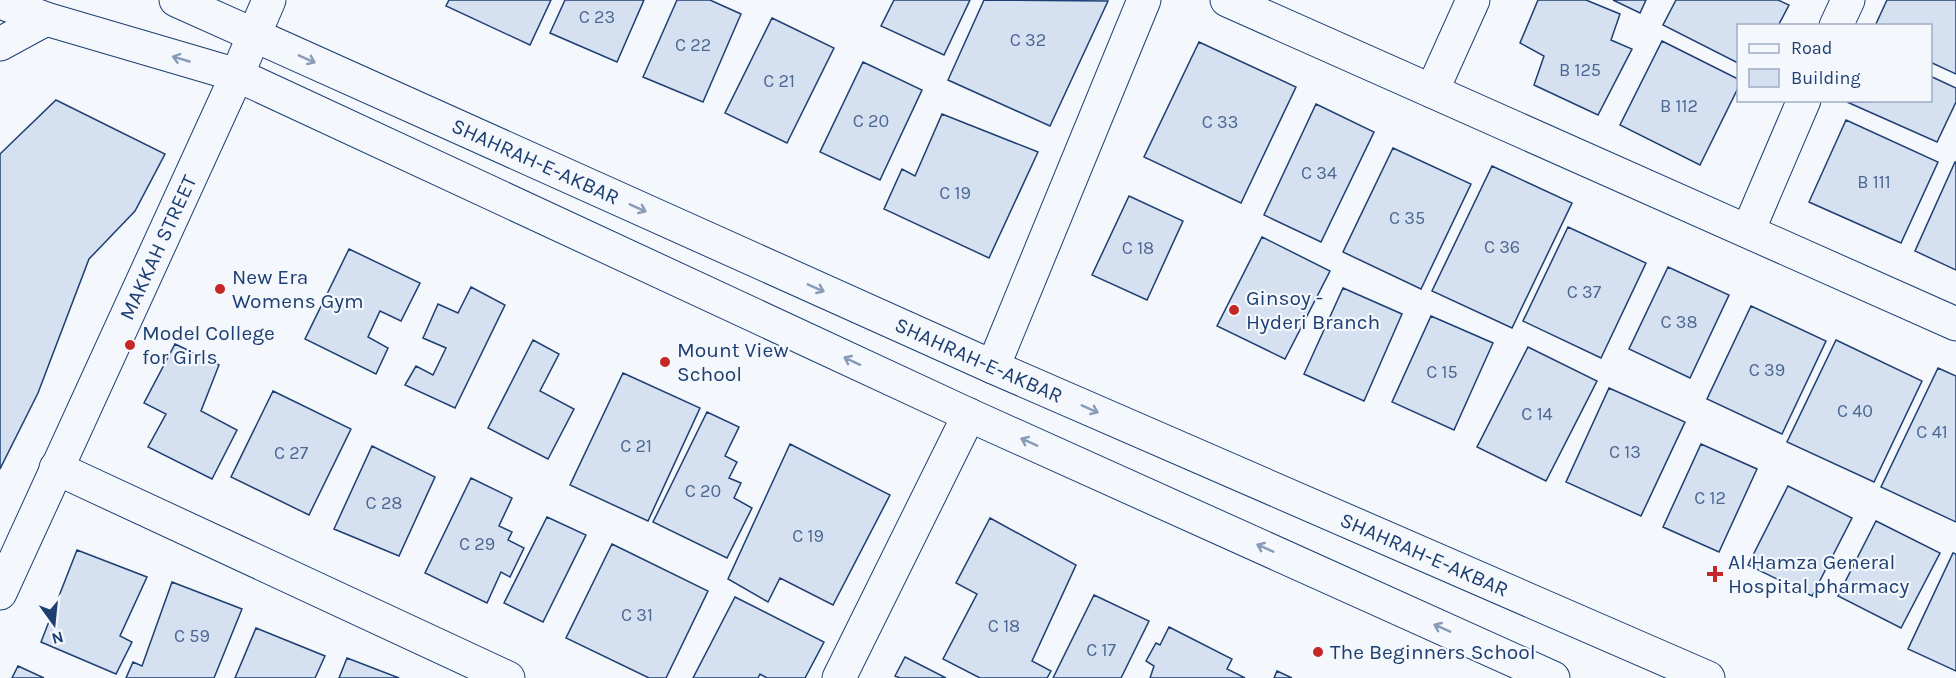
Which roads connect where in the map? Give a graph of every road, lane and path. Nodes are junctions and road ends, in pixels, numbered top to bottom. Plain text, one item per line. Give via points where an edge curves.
1 (176, 0) edge
2 (269, 0) edge
3 (1144, 0) edge
4 (1227, 0) edge
5 (1473, 0) edge
6 (1848, 0) edge
7 (0, 2) edge
8 (46, 19) junction
9 (1837, 24) edge
10 (254, 35) junction
11 (0, 44) edge
12 (237, 75) junction
13 (1432, 91) junction
14 (1803, 102) edge
15 (1748, 231) junction
16 (1956, 324) edge
17 (993, 367) junction
18 (969, 415) junction
19 (56, 468) junction
20 (0, 593) edge
21 (508, 678) edge
22 (839, 678) edge
23 (1553, 678) edge
24 (1708, 678) edge

1 - 10 main road, SHAHRAH-E-AKBAR
2 - 10 main road, MAKKAH STREET
3 - 17 main road
4 - 13 main road
5 - 13 main road
6 - 9 main road
7 - 8 main road
8 - 11 main road
12 -> 8 main road
10 - 12 main road, MAKKAH STREET
10 -> 17 main road, SHAHRAH-E-AKBAR
18 -> 12 main road
12 - 19 main road, MAKKAH STREET
13 - 15 main road
14 - 15 main road
15 - 16 main road
17 -> 24 main road, SHAHRAH-E-AKBAR
18 - 22 main road
23 -> 18 main road
19 - 20 main road, MAKKAH STREET
19 - 21 main road

